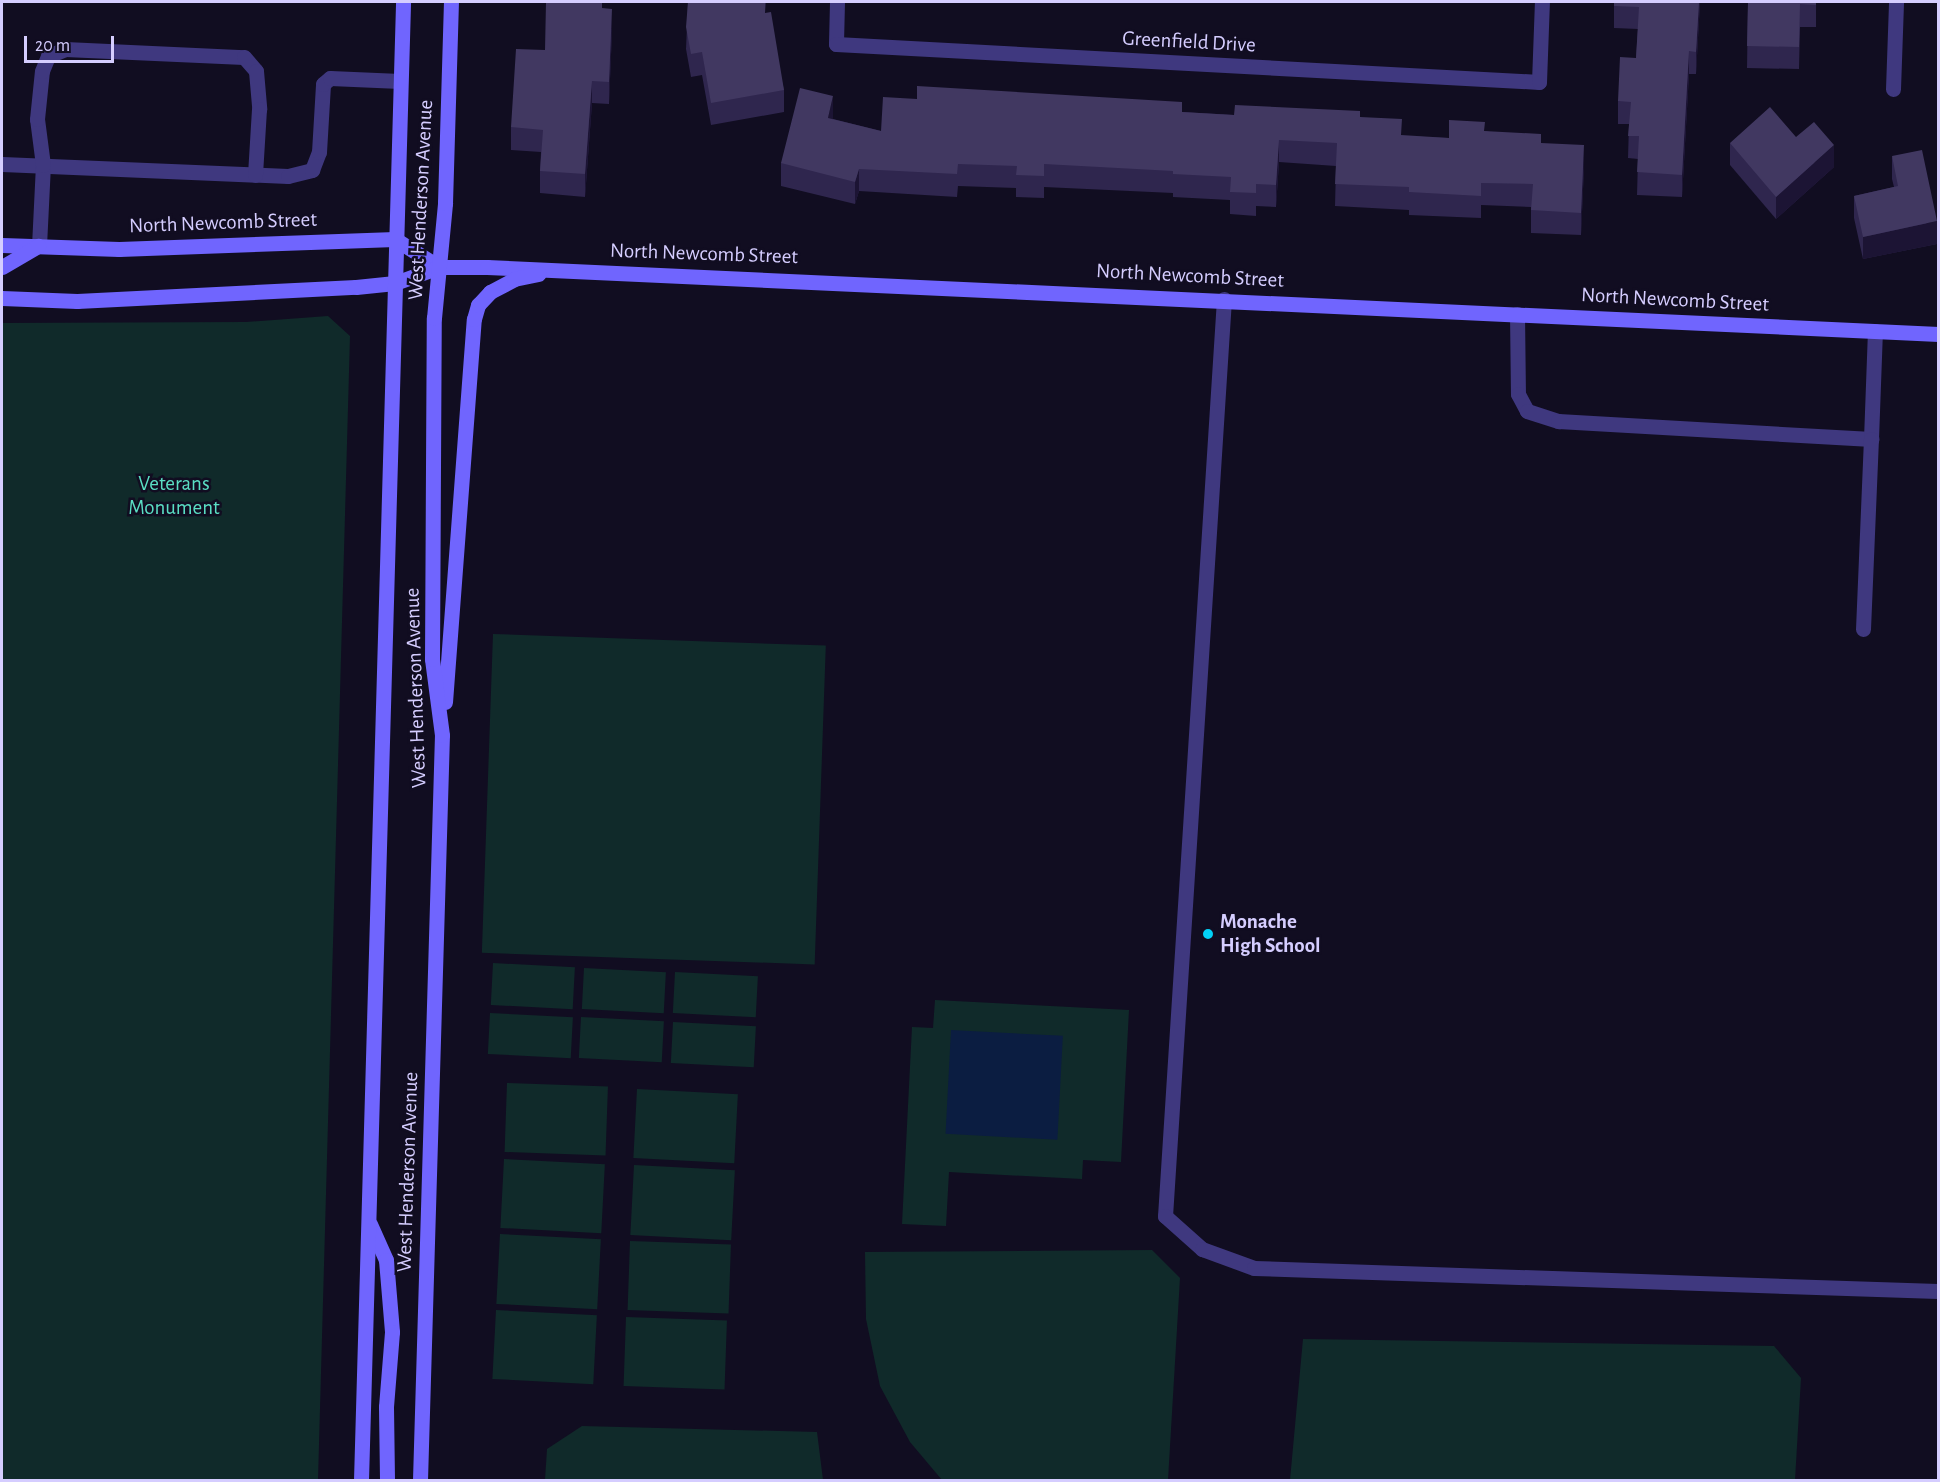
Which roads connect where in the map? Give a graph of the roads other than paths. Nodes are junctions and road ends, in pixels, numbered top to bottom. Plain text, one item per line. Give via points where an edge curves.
1 (402, 2) edge
2 (451, 2) edge
3 (837, 2) edge
4 (1542, 2) edge
5 (1896, 2) edge
6 (400, 81) junction
7 (1893, 89) dead end
8 (2, 164) edge
9 (43, 165) junction
10 (255, 175) junction
11 (395, 239) junction
12 (2, 245) edge
13 (39, 246) junction
14 (2, 267) edge
15 (439, 267) junction
16 (558, 269) junction
17 (394, 283) junction
18 (2, 298) edge
19 (1224, 299) junction
20 (1517, 314) junction
21 (1875, 331) junction
22 (1938, 334) edge
23 (1871, 439) junction
24 (1863, 629) dead end
25 (442, 735) junction
26 (368, 1218) junction
27 (1938, 1291) edge
28 (361, 1480) edge
29 (387, 1480) edge
30 (420, 1480) edge

1 - 6 main road, West Henderson Avenue
2 - 15 main road, West Henderson Avenue
3 - 4 street, Greenfield Drive via 836,44 1539,82
5 - 7 street
6 - 10 street via 330,78 323,84 319,152 312,170 288,176
6 - 11 main road, West Henderson Avenue
8 - 9 street
9 - 10 street
9 - 10 street via 37,119 42,71 48,56 65,49 220,53 244,57 256,71 260,109
9 - 13 street
11 - 13 main road, North Newcomb Street via 119,249
11 - 15 main road
11 - 17 main road, West Henderson Avenue
12 - 13 main road, North Newcomb Street
13 - 14 main road
15 - 16 main road, North Newcomb Street
15 - 17 main road, North Newcomb Street
15 - 25 main road, West Henderson Avenue via 434,318 432,659
16 - 19 main road, North Newcomb Street
16 - 25 main road via 514,279 490,292 478,305 474,319
17 - 18 main road, North Newcomb Street via 77,301
17 - 26 main road, West Henderson Avenue
19 - 20 main road, North Newcomb Street
19 - 27 street via 1166,1216 1202,1249 1254,1268
20 - 21 main road, North Newcomb Street
20 - 23 street via 1518,394 1527,411 1558,421
21 - 22 main road, North Newcomb Street
21 - 23 street
23 - 24 street
25 - 30 main road, West Henderson Avenue
26 - 28 main road, West Henderson Avenue
26 - 29 main road via 387,1260 392,1322 386,1407

